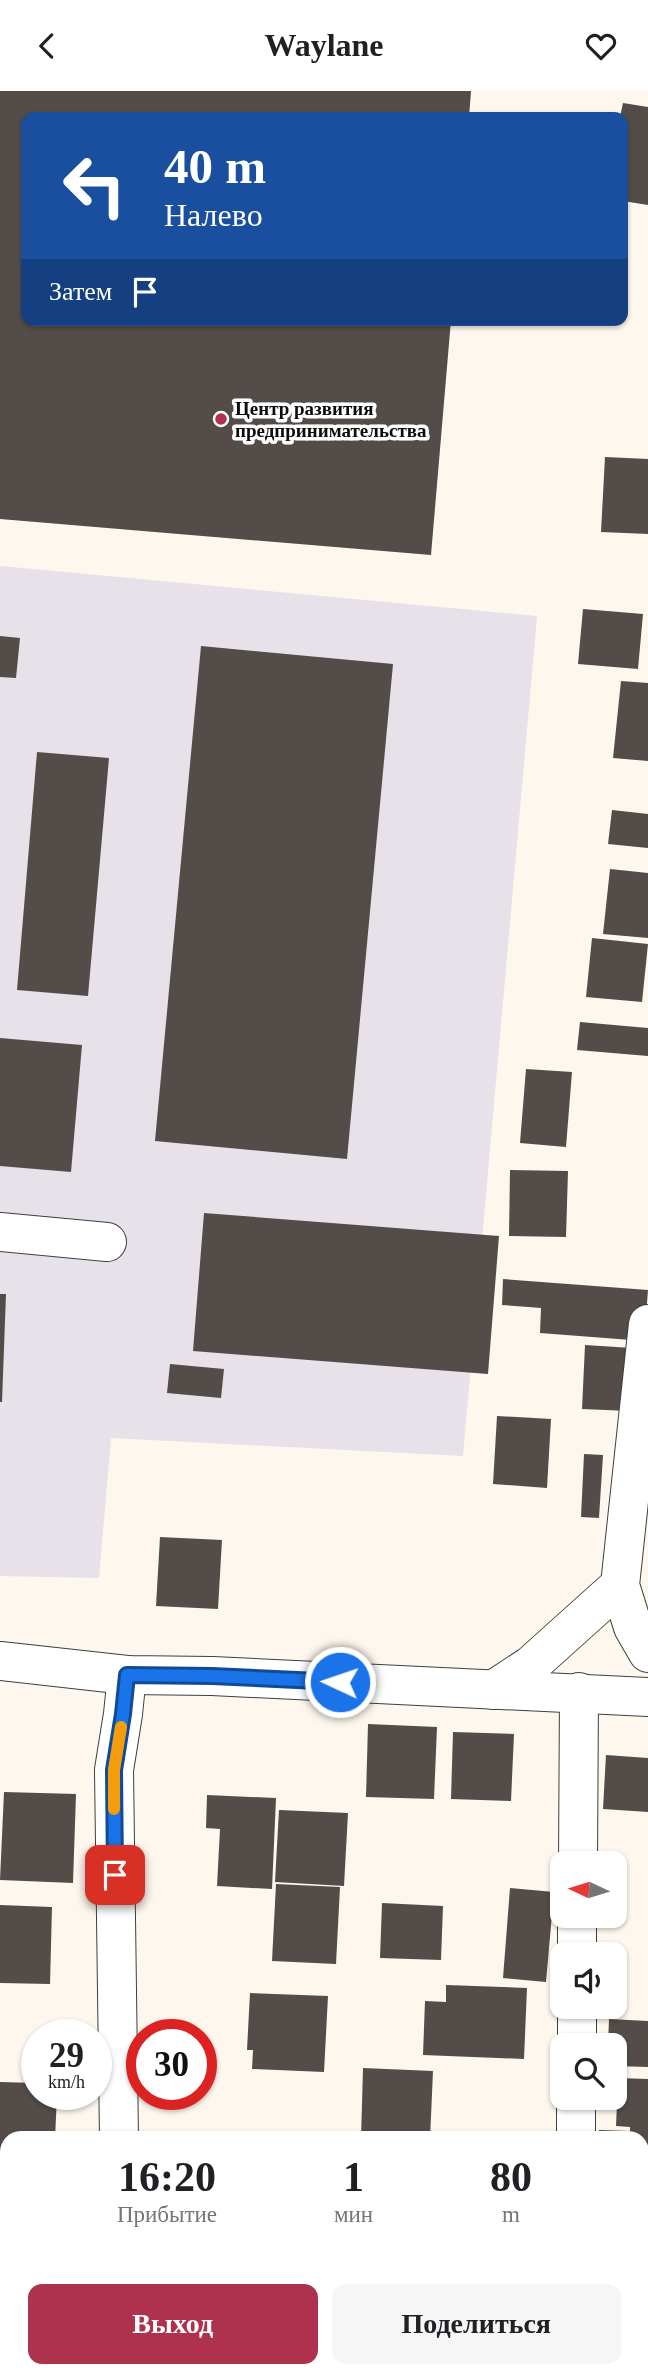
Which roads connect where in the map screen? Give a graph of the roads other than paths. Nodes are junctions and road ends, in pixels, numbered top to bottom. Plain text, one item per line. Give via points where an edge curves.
1 (0, 1232) edge
2 (107, 1242) dead end
3 (648, 1324) edge
4 (620, 1585) junction
5 (648, 1653) edge
6 (0, 1661) edge
7 (127, 1675) junction
8 (493, 1691) junction
9 (579, 1692) junction
10 (648, 1697) edge
11 (578, 1851) edge
12 (576, 2110) edge
13 (119, 2131) edge
14 (576, 2131) edge

1 - 2 street
3 - 4 street
4 - 5 street via 633,1627
4 - 8 street via 531,1665
6 - 7 street
7 - 8 street
7 - 13 street via 114,1770
8 - 9 street
9 - 10 street
9 - 11 street
12 - 14 street

